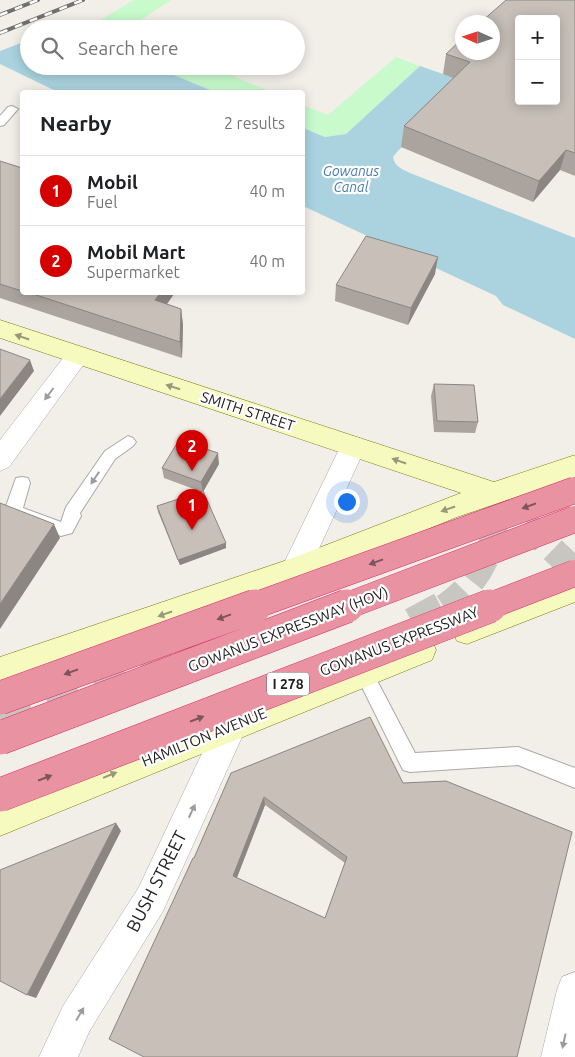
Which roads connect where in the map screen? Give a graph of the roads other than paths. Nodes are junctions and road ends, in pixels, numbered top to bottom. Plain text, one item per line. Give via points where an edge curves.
1 (12, 109) dead end
2 (0, 123) edge
3 (0, 329) edge
4 (78, 355) junction
5 (128, 442) dead end
6 (353, 446) junction
7 (0, 460) edge
8 (575, 466) edge
9 (22, 483) dead end
10 (575, 490) edge
11 (495, 494) junction
12 (575, 519) edge
13 (294, 570) junction
14 (575, 573) edge
15 (575, 589) edge
16 (0, 671) edge
17 (364, 673) junction
18 (0, 698) edge
19 (231, 726) junction
20 (0, 738) edge
21 (575, 778) edge
22 (0, 795) edge
23 (0, 819) edge
24 (575, 990) edge
25 (58, 1057) edge
26 (560, 1057) edge

1 - 2 lane
4 -> 3 main road, SMITH STREET
6 -> 4 main road, SMITH STREET
4 -> 7 street
5 -> 9 lane via 110,455 72,512 66,528 16,512 14,506
11 -> 6 main road, SMITH STREET
6 - 13 street
8 - 11 main road
10 -> 18 highway, bridge
11 -> 13 main road via 448,508
12 - 20 highway, GOWANUS EXPRESSWAY (HOV), bridge
13 -> 16 main road
22 -> 14 highway, GOWANUS EXPRESSWAY / I 278, bridge
15 - 17 main road, HAMILTON AVENUE
17 - 19 main road, HAMILTON AVENUE
17 - 21 lane via 410,763 518,756
23 -> 19 main road, HAMILTON AVENUE
25 -> 19 street, BUSH STREET via 76,1019 151,899
24 -> 26 street

